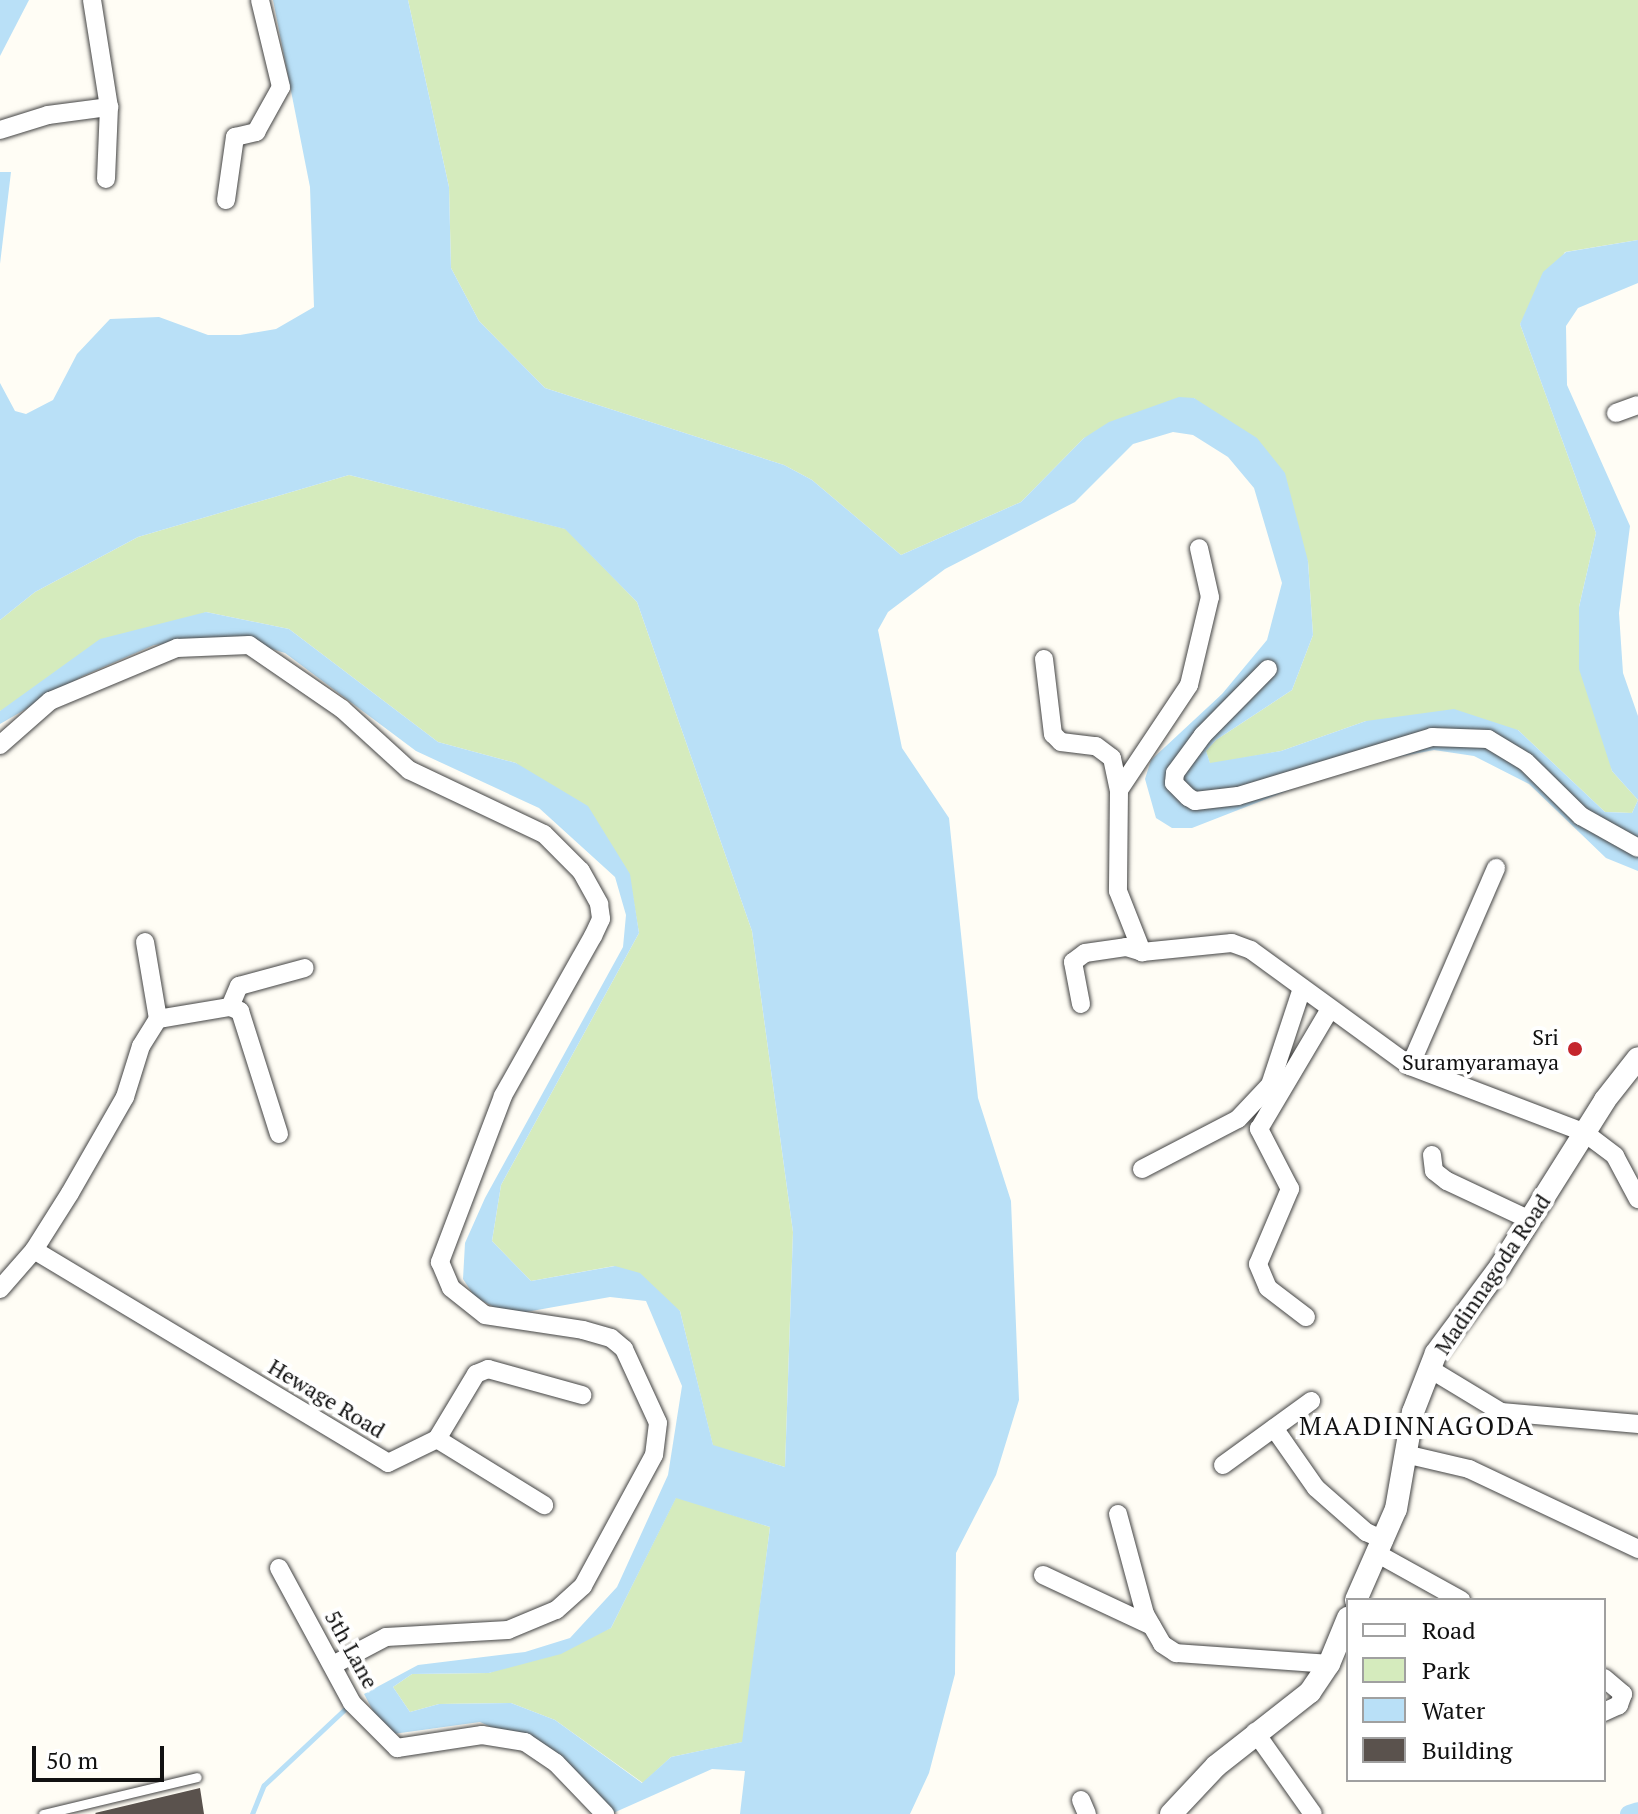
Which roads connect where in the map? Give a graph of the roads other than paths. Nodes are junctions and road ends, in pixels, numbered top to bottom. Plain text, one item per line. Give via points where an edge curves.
1 (92, 0) edge
2 (260, 0) edge
3 (109, 107) junction
4 (0, 130) edge
5 (106, 179) dead end
6 (226, 200) dead end
7 (1638, 405) edge
8 (1616, 413) dead end
9 (1199, 548) dead end
10 (1044, 659) dead end
11 (1268, 669) dead end
12 (0, 745) edge
13 (1119, 790) junction
14 (1638, 848) edge
15 (1496, 868) dead end
16 (145, 942) dead end
17 (1142, 952) junction
18 (305, 968) dead end
19 (1302, 988) junction
20 (1081, 1004) dead end
21 (230, 1007) junction
22 (1330, 1009) junction
23 (158, 1019) junction
24 (1638, 1058) edge
25 (1410, 1066) junction
26 (1585, 1133) junction
27 (279, 1134) dead end
28 (1432, 1155) dead end
29 (1142, 1169) dead end
30 (1638, 1199) edge
31 (1530, 1220) junction
32 (34, 1250) junction
33 (0, 1289) edge
34 (1306, 1317) dead end
35 (1430, 1369) junction
36 (582, 1395) dead end
37 (1311, 1401) dead end
38 (1638, 1424) edge
39 (1274, 1428) junction
40 (437, 1439) junction
41 (1405, 1454) junction
42 (1223, 1465) dead end
43 (544, 1505) dead end
44 (1118, 1514) dead end
45 (1381, 1547) junction
46 (1638, 1549) edge
47 (279, 1568) dead end
48 (1043, 1575) dead end
49 (1357, 1598) edge
50 (1458, 1598) edge
51 (1346, 1623) edge
52 (1152, 1626) junction
53 (1329, 1664) junction
54 (333, 1665) junction
55 (1606, 1680) edge
56 (1606, 1711) edge
57 (1255, 1732) junction
58 (197, 1777) dead end
59 (43, 1814) edge
60 (605, 1814) edge
61 (1171, 1814) edge
62 (1313, 1814) edge

1 - 3 street
2 - 6 street via 281,87 256,132 235,137
3 - 4 street via 48,115
3 - 5 street
7 - 8 street
9 - 13 street via 1210,597 1189,685
10 - 13 street via 1053,734 1061,742 1096,746 1112,758
11 - 14 street via 1203,735 1175,773 1174,783 1195,801 1238,796 1432,737 1488,739 1526,762 1581,816
12 - 54 street via 50,701 177,648 249,645 342,709 409,770 544,834 581,871 599,904 601,919 593,936 503,1096 440,1262 451,1288 485,1315 583,1330 611,1338 624,1349 658,1423 654,1455 583,1586 556,1610 508,1630 386,1637
13 - 17 street via 1118,891
15 - 25 street
16 - 23 street
17 - 19 street via 1232,943 1251,950
17 - 20 street via 1126,947 1085,953 1073,962
18 - 21 street via 239,986
19 - 22 street
19 - 29 street via 1270,1085 1238,1119
21 - 23 street
21 - 27 street via 240,1011
22 - 25 street
22 - 34 street via 1259,1129 1290,1189 1258,1264 1268,1288
23 - 32 street via 141,1046 125,1097
24 - 26 street, Madinnagoda Road
25 - 26 street
26 - 30 street via 1615,1156
26 - 31 street, Madinnagoda Road
28 - 31 street via 1434,1171 1447,1181
31 - 35 street, Madinnagoda Road
32 - 33 street
32 - 40 street, Hewage Road via 388,1463
35 - 38 street via 1501,1412
35 - 41 street, Madinnagoda Road via 1413,1412
36 - 40 street via 488,1369 476,1374
37 - 39 street
39 - 42 street
39 - 45 street via 1316,1488
40 - 43 street
41 - 45 street, Madinnagoda Road
41 - 46 street via 1469,1469
44 - 52 street
45 - 49 street, Madinnagoda Road
45 - 50 street
47 - 54 street, 5th Lane
48 - 52 street
51 - 53 street
52 - 53 street via 1162,1644 1176,1653
53 - 57 street via 1285,1716
54 - 60 street, 5th Lane via 352,1703 397,1748 482,1735 525,1742 556,1763
55 - 56 street via 1623,1694 1619,1705
57 - 61 street
57 - 62 street
58 - 59 lane

